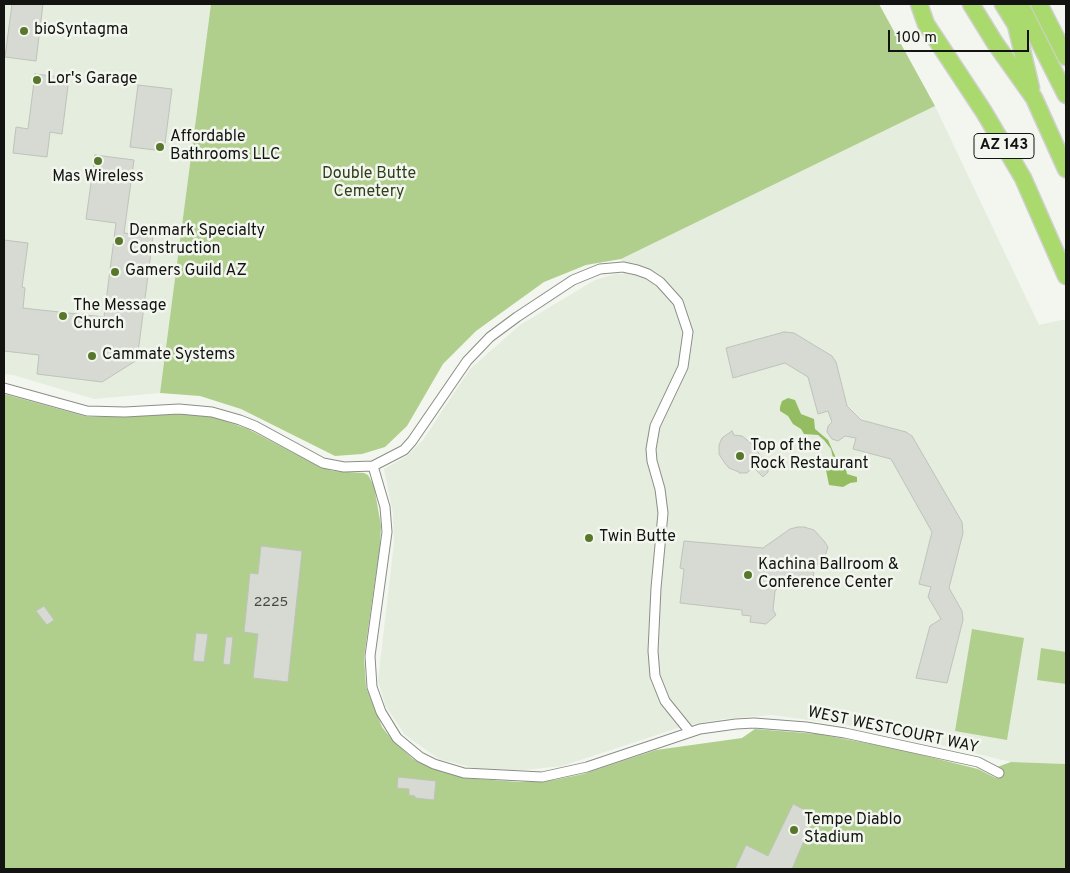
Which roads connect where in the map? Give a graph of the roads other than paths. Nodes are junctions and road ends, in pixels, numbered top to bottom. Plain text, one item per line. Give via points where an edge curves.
1 (911, 4) edge
2 (918, 4) edge
3 (972, 4) edge
4 (1003, 4) edge
5 (1020, 4) edge
6 (1039, 4) edge
7 (926, 24) junction
8 (1066, 57) edge
9 (1066, 95) edge
10 (1034, 98) junction
11 (1066, 169) edge
12 (1066, 276) edge
13 (4, 388) edge
14 (374, 466) junction
15 (690, 732) junction
16 (999, 773) dead end

1 - 7 highway
2 - 7 highway, AZ 143
3 - 10 highway
4 - 10 highway via 1016,25
5 - 9 highway
6 - 8 highway
7 - 12 highway, AZ 143 via 1023,178
10 - 11 highway
13 - 14 street via 87,411 179,409 212,412 255,426 323,462 344,467
14 - 15 street, WEST WESTCOURT WAY via 385,507 387,532 372,641 372,687 390,728 420,757 449,769 478,774 542,777 587,767
14 - 15 street via 404,450 467,361 516,317 574,280 600,269 623,267 637,270 660,282 678,302 688,332 683,367 651,443 663,513 653,651 655,676 663,696
15 - 16 street, WEST WESTCOURT WAY via 754,723 825,729 978,762

